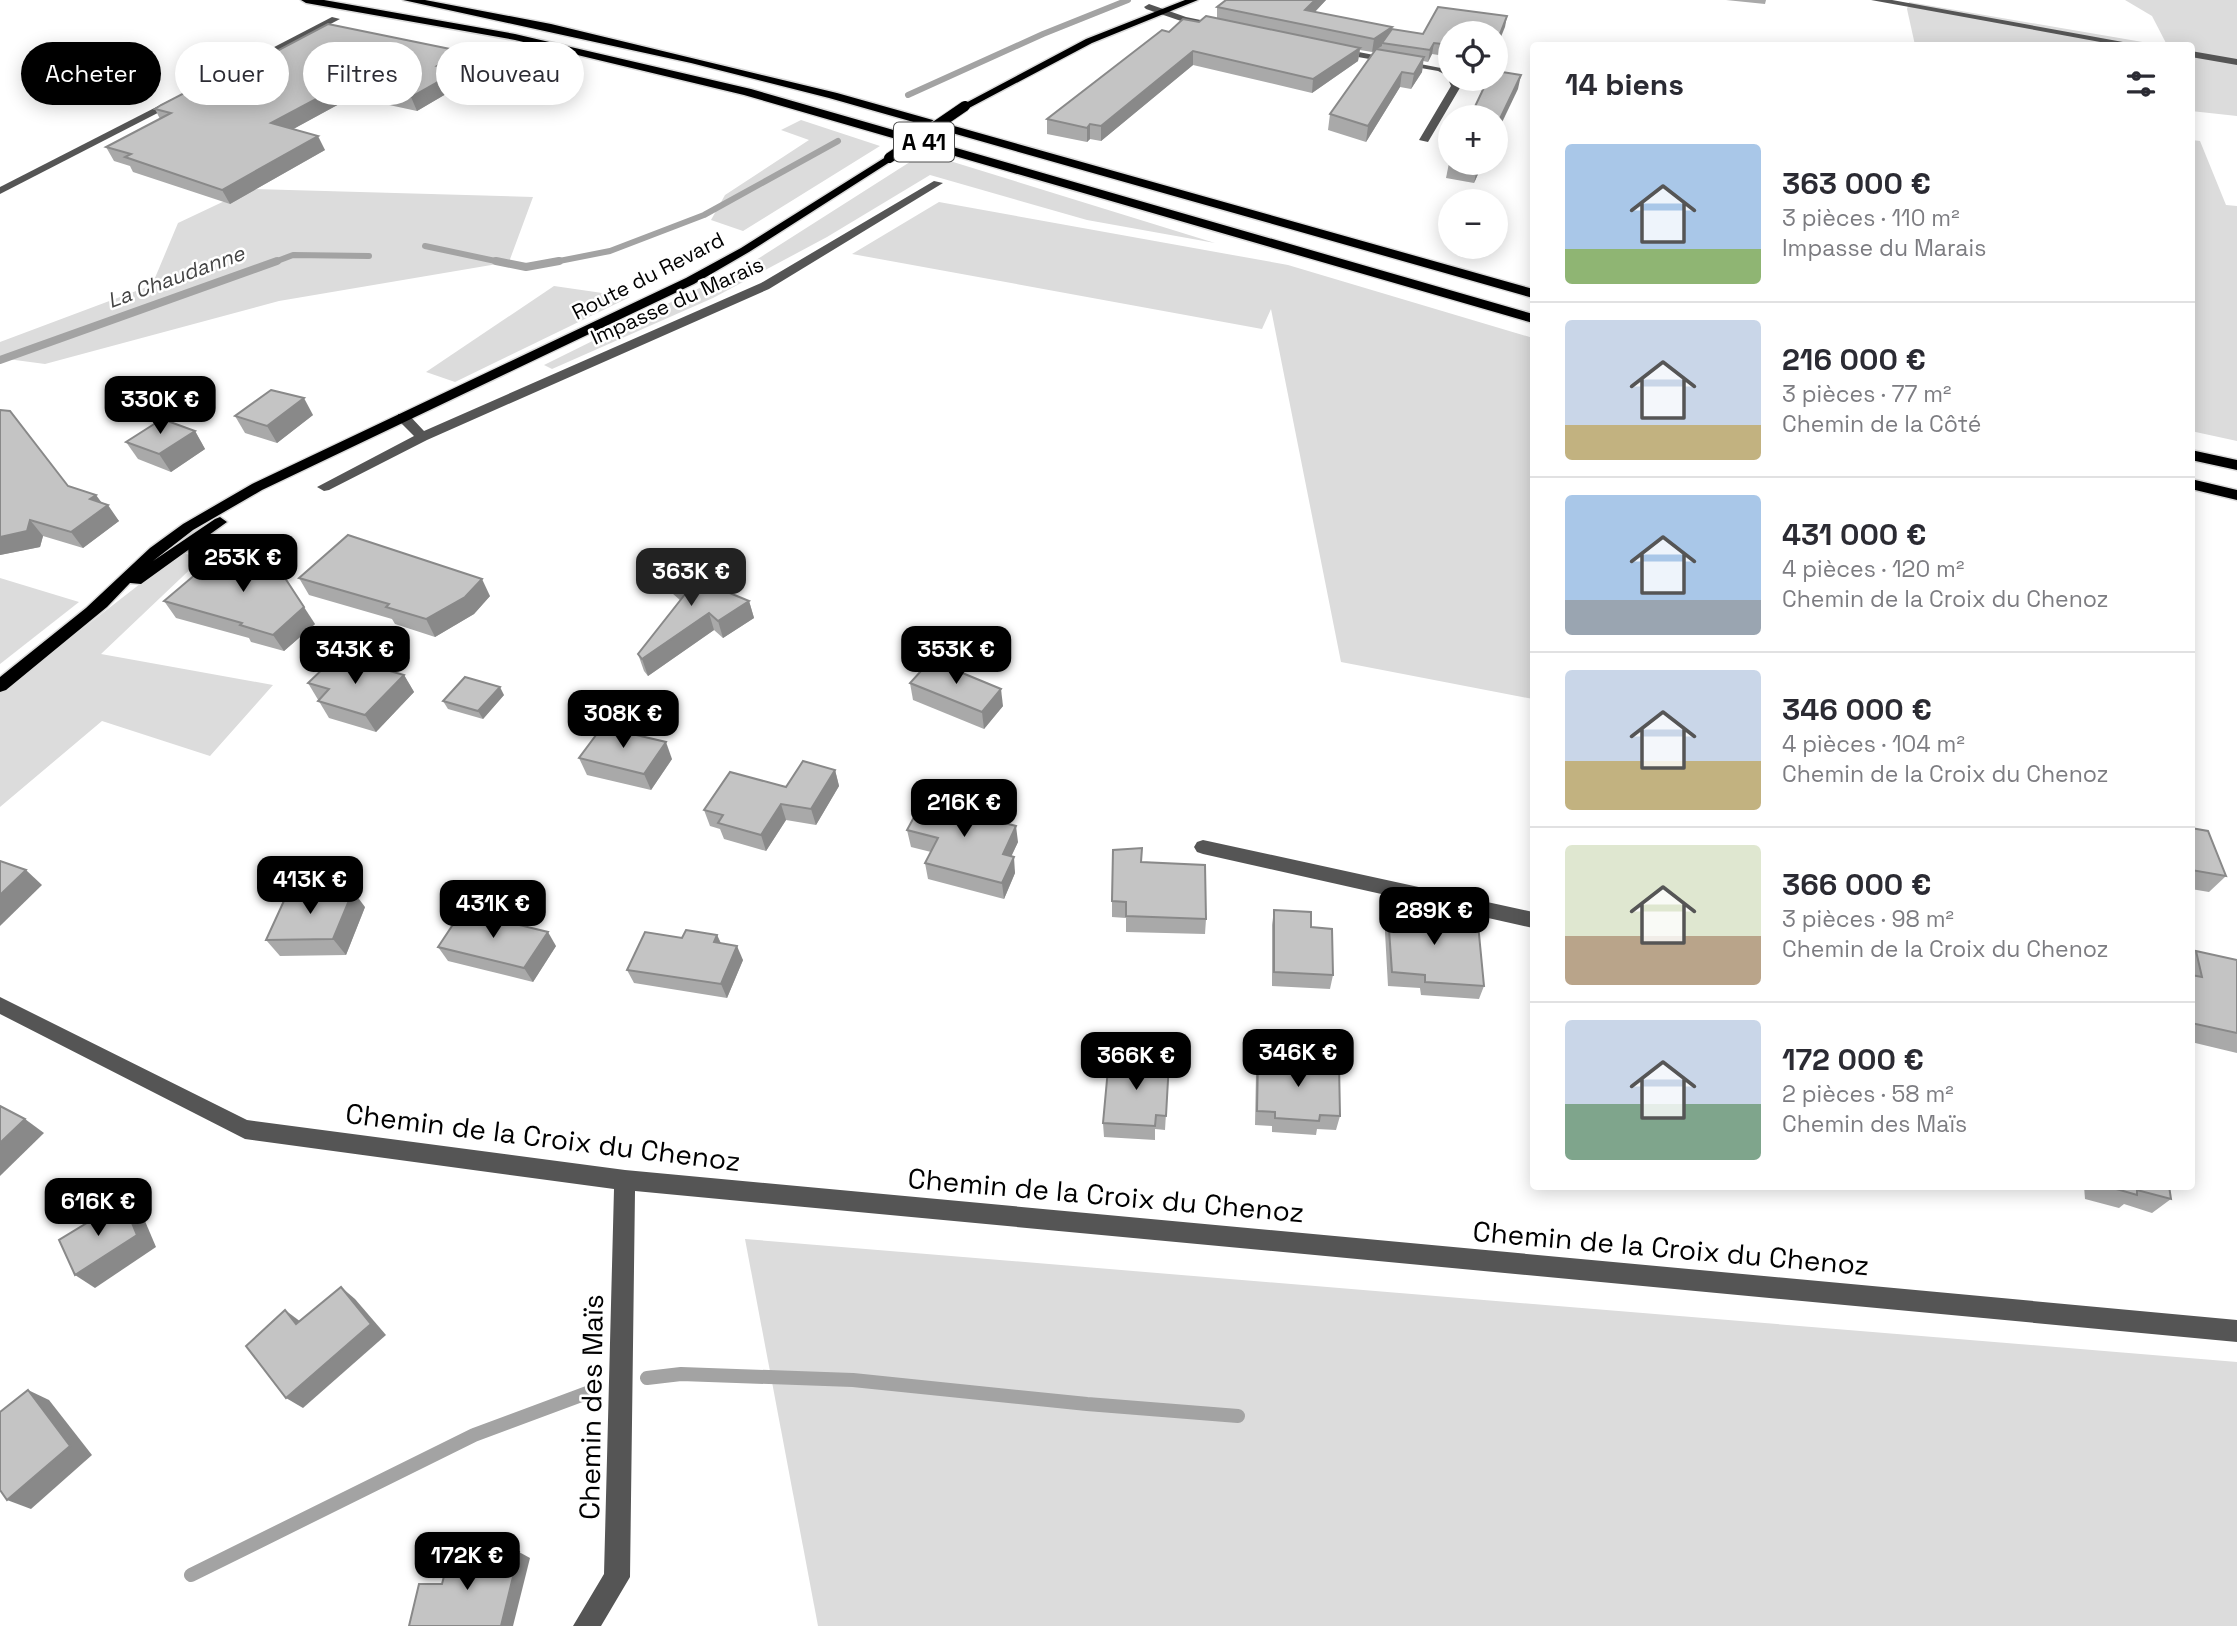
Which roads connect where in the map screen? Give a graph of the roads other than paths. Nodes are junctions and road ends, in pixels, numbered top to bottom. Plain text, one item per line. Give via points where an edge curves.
1 (306, 0) edge
2 (408, 0) edge
3 (1169, 0) edge
4 (1193, 0) edge
5 (1876, 0) edge
6 (1149, 7) junction
7 (1160, 12) junction
8 (335, 19) dead end
9 (1232, 29) edge
10 (2118, 42) edge
11 (1329, 49) edge
12 (2195, 55) edge
13 (2237, 62) edge
14 (1438, 72) edge
15 (1453, 91) edge
16 (965, 106) junction
17 (1424, 140) dead end
18 (938, 183) dead end
19 (0, 191) edge
20 (1530, 292) edge
21 (1530, 318) edge
22 (403, 418) junction
23 (422, 438) junction
24 (2195, 456) edge
25 (2237, 465) edge
26 (2195, 485) edge
27 (324, 487) dead end
28 (2237, 495) edge
29 (0, 686) edge
30 (1203, 847) dead end
31 (1530, 919) edge
32 (0, 1006) edge
33 (625, 1180) junction
34 (2237, 1331) edge
35 (586, 1626) edge

1 - 21 highway, A 41 via 514,37 712,83
2 - 20 highway, A 41 via 616,40 768,77
3 - 6 main road, Route du Revard
4 - 7 main road, Route du Revard
5 - 10 street
6 - 7 street
6 - 16 main road, Route du Revard via 1056,46
7 - 9 street
7 - 16 main road, Route du Revard via 1078,47
8 - 19 street
11 - 14 street
12 - 13 street
15 - 17 street
16 - 22 main road, Route du Revard, bridge via 690,281
18 - 23 street, Impasse du Marais via 765,286
22 - 23 street
22 - 29 main road, Route du Revard via 332,451 202,533 93,609
23 - 27 street, Impasse du Marais
24 - 25 highway
26 - 28 highway
30 - 31 street
32 - 33 street, Chemin de la Croix du Chenoz via 245,1129
33 - 34 street, Chemin de la Croix du Chenoz
33 - 35 street, Chemin des Maïs via 617,1577

